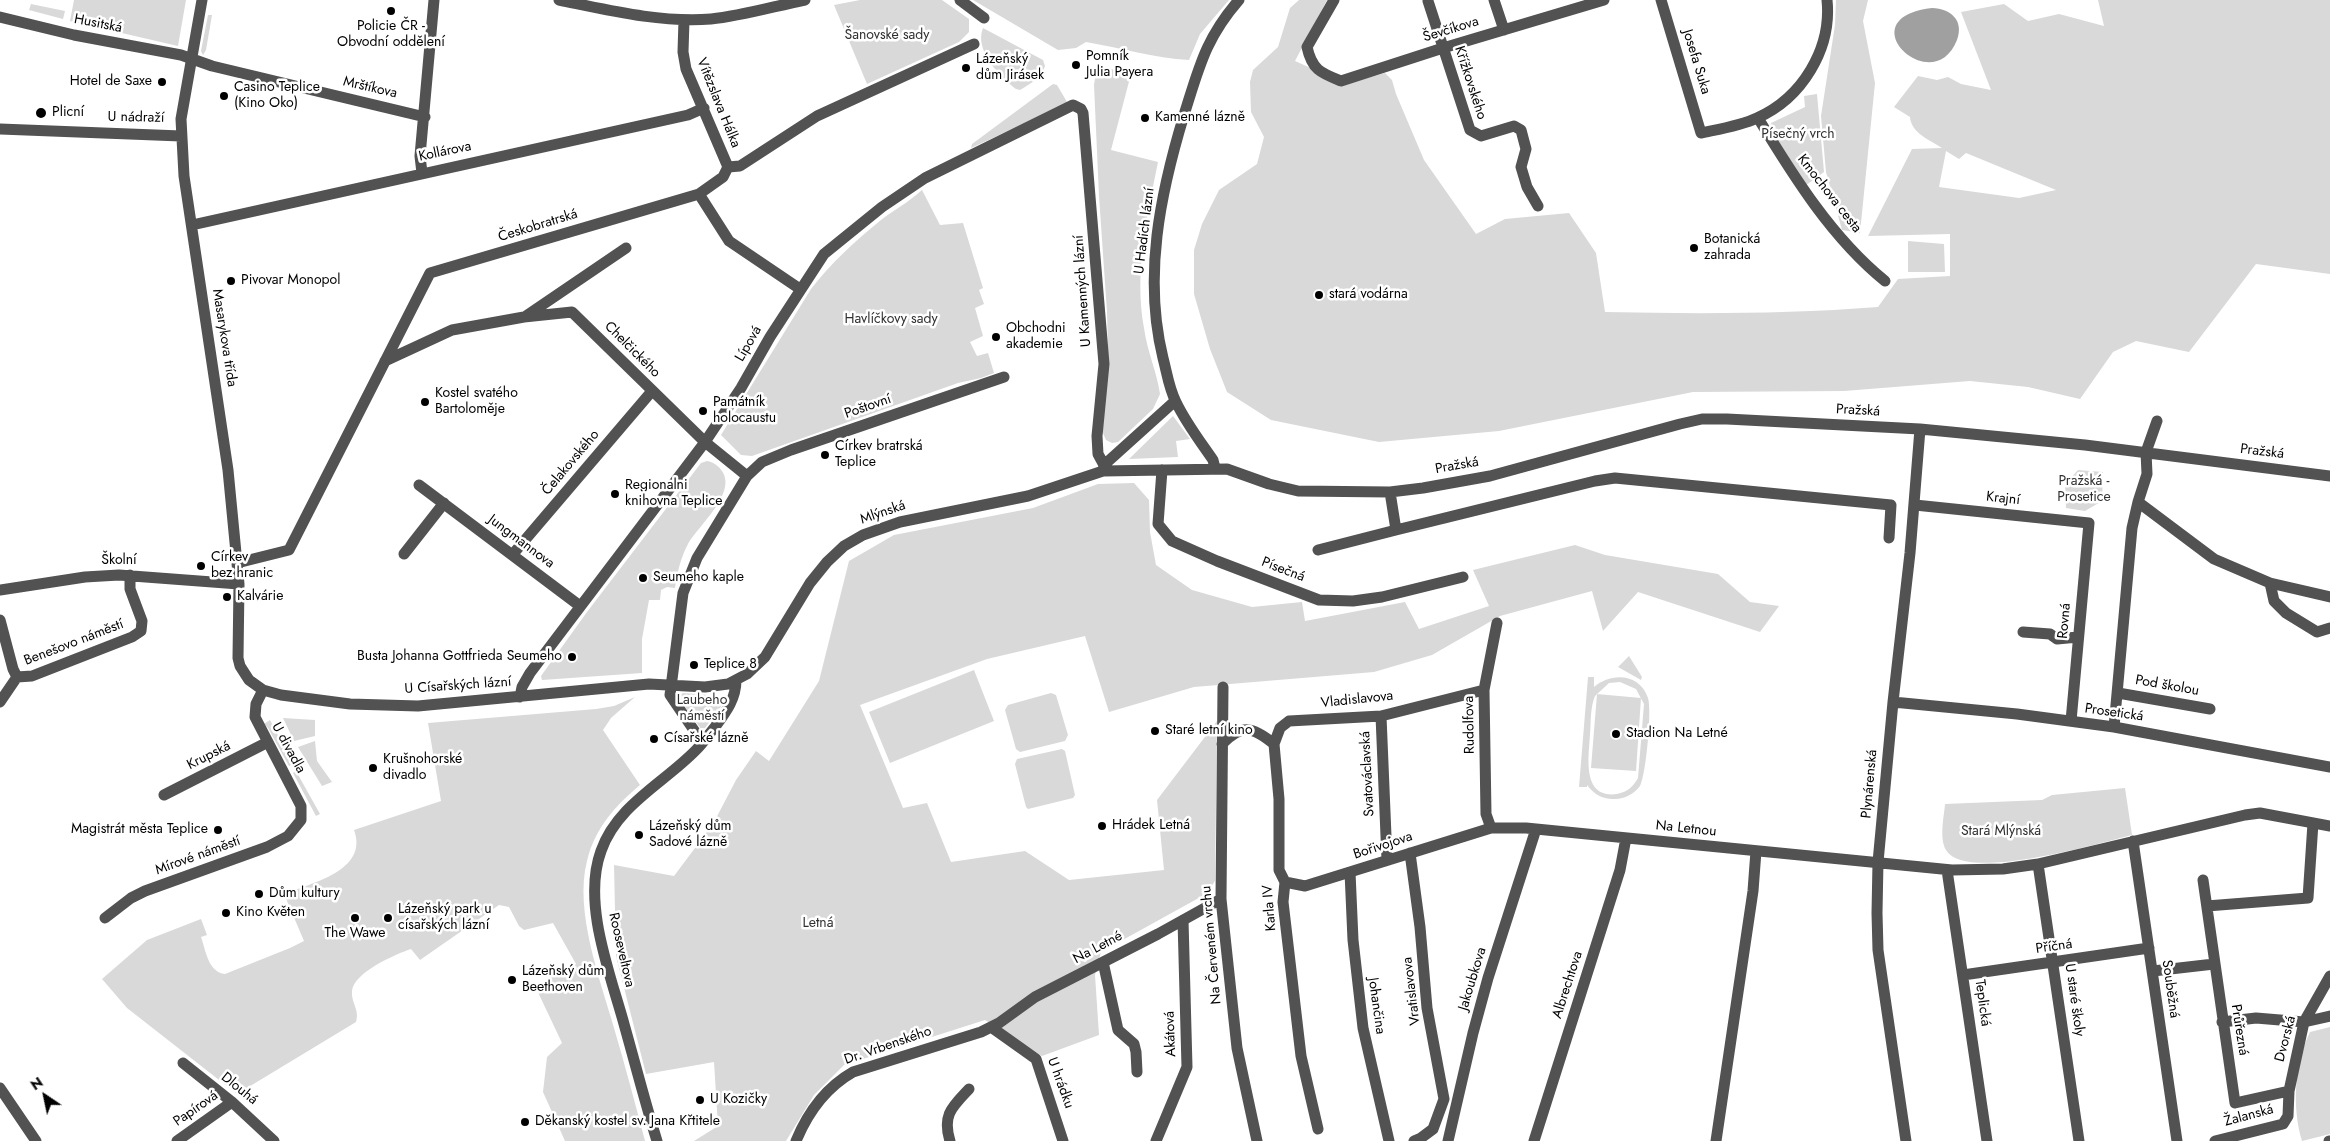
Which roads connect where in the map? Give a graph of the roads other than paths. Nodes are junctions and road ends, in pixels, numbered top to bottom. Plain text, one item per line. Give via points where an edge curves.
1 (202, 0) edge
2 (434, 0) edge
3 (559, 0) edge
4 (805, 0) edge
5 (960, 0) edge
6 (1239, 0) edge
7 (1334, 0) edge
8 (1494, 0) edge
9 (1604, 0) edge
10 (1661, 0) edge
11 (1827, 0) edge
12 (1428, 1) edge
13 (0, 17) edge
14 (984, 18) dead end
15 (684, 20) junction
16 (1504, 30) junction
17 (974, 44) dead end
18 (1443, 48) junction
19 (192, 58) junction
20 (704, 108) junction
21 (1083, 114) joint
22 (425, 117) junction
23 (1758, 118) junction
24 (0, 129) edge
25 (181, 136) junction
26 (728, 166) junction
27 (422, 173) junction
28 (699, 194) junction
29 (1538, 206) dead end
30 (192, 224) junction
31 (626, 248) dead end
32 (1885, 281) dead end
33 (800, 290) junction
34 (524, 317) junction
35 (385, 361) junction
36 (1004, 377) dead end
37 (652, 391) junction
38 (1175, 401) junction
39 (2157, 421) dead end
40 (1920, 429) junction
41 (705, 442) junction
42 (2146, 452) junction
43 (1103, 468) junction
44 (1215, 468) junction
45 (1162, 470) junction
46 (747, 476) junction
47 (2330, 476) edge
48 (419, 484) dead end
49 (1390, 492) junction
50 (2138, 502) junction
51 (444, 503) junction
52 (1915, 505) junction
53 (2089, 523) joint
54 (1396, 530) junction
55 (1889, 538) dead end
56 (1318, 550) dead end
57 (404, 554) dead end
58 (514, 554) junction
59 (237, 563) junction
60 (130, 575) junction
61 (1463, 577) dead end
62 (2270, 583) junction
63 (239, 584) junction
64 (0, 590) edge
65 (2330, 597) edge
66 (580, 606) junction
67 (0, 620) edge
68 (1497, 623) dead end
69 (2330, 628) edge
70 (2023, 632) dead end
71 (2078, 637) junction
72 (17, 677) junction
73 (249, 680) joint
74 (736, 680) junction
75 (672, 684) junction
76 (1223, 687) dead end
77 (263, 690) junction
78 (1484, 690) junction
79 (2118, 693) junction
80 (520, 697) junction
81 (0, 702) edge
82 (1893, 702) junction
83 (2210, 709) dead end
84 (1381, 716) junction
85 (2071, 721) junction
86 (2114, 727) junction
87 (268, 742) junction
88 (702, 742) junction
89 (1222, 744) junction
90 (1274, 744) junction
91 (2330, 767) edge
92 (164, 795) dead end
93 (300, 820) joint
94 (2313, 823) junction
95 (2330, 826) edge
96 (1491, 828) junction
97 (1536, 829) junction
98 (1626, 838) junction
99 (2134, 841) junction
100 (1756, 851) junction
101 (1410, 853) junction
102 (1387, 860) junction
103 (1878, 862) junction
104 (2038, 864) junction
105 (1947, 870) junction
106 (1350, 872) junction
107 (2203, 880) dead end
108 (1285, 882) junction
109 (1221, 899) junction
110 (2206, 906) junction
111 (105, 918) dead end
112 (1183, 920) junction
113 (2150, 948) junction
114 (1103, 962) junction
115 (2053, 962) junction
116 (2214, 964) junction
117 (2153, 971) junction
118 (1963, 975) junction
119 (2330, 976) edge
120 (2330, 1016) edge
121 (2222, 1022) junction
122 (2304, 1022) junction
123 (991, 1027) junction
124 (183, 1063) dead end
125 (1137, 1072) dead end
126 (0, 1088) edge
127 (969, 1089) dead end
128 (2289, 1091) junction
129 (232, 1102) junction
130 (2288, 1116) joint
131 (1318, 1129) dead end
132 (36, 1141) edge
133 (177, 1141) edge
134 (274, 1141) edge
135 (656, 1141) edge
136 (796, 1141) edge
137 (950, 1141) edge
138 (1063, 1141) edge
139 (1156, 1141) edge
140 (1257, 1141) edge
141 (1389, 1141) edge
142 (1414, 1141) edge
143 (1448, 1141) edge
144 (1534, 1141) edge
145 (1716, 1141) edge
146 (1906, 1141) edge
147 (1987, 1141) edge
148 (2079, 1141) edge
149 (2177, 1141) edge
150 (2215, 1141) edge

1 - 19 street, Masarykova třída
2 - 22 street
3 - 15 street
4 - 15 street via 713,18
5 - 14 street
6 - 38 street, U Hadích lázní via 1220,21 1202,58 1160,213 1154,260 1154,303 1159,342
7 - 18 street, Ševčíkova via 1306,47 1310,62 1322,73 1341,81
8 - 16 street
9 - 16 street, Ševčíkova
10 - 23 street, Josefa Suka via 1701,133
11 - 23 street via 1829,16 1823,45 1809,76 1780,104
12 - 18 street, Křížkovského
13 - 19 street, Husitská
15 - 20 street, Vítězslava Hálka via 684,62
16 - 18 street, Ševčíkova
17 - 26 street via 817,116 740,166
18 - 29 street, Křížkovského via 1470,130 1481,136 1514,126 1521,130 1526,149 1521,167
19 - 22 street, Mrštíkova via 212,66
19 - 25 street, Masarykova třída via 182,109
20 - 26 street, Vítězslava Hálka
20 - 27 street, Kollárova via 688,115
21 - 33 street, Lípová via 1077,106 1068,106 926,178 882,207 824,254
21 - 43 street, U Kamenných lázní via 1104,364 1097,436
22 - 27 street via 420,156
23 - 32 street, Kmochova cesta via 1805,192 1836,232 1864,264
24 - 25 street, U nádraží
25 - 30 street, Masarykova třída
26 - 28 street, Českobratrská via 723,178
27 - 30 street, Kollárova
28 - 33 street via 730,241
28 - 35 street, Českobratrská via 430,274
30 - 59 street, Masarykova třída via 228,470
31 - 34 street, Chelčického
33 - 41 street, Lípová
34 - 35 street, Chelčického via 445,331
34 - 37 street, Chelčického via 572,312
35 - 59 street, Českobratrská via 290,550
36 - 46 street, Poštovní via 784,452 762,462
37 - 41 street, Chelčického
37 - 58 street, Čelakovského
38 - 43 street
38 - 44 street, U Hadích lázní
39 - 42 street
40 - 42 street, Pražská
40 - 49 street, Pražská via 1702,419 1490,476
40 - 52 street, Plynárenská
41 - 46 street
41 - 66 street, Lípová
42 - 47 street, Pražská
42 - 50 street via 2147,474
43 - 45 street, Pražská
43 - 74 street, Mlýnská via 1028,496 920,517 864,535 844,546 810,583 765,658
44 - 45 street, Pražská
44 - 49 street, Pražská via 1298,491
45 - 61 street, Písečná via 1158,524 1172,541 1319,600 1353,601 1382,597
46 - 75 street, Poštovní via 689,575 677,633
48 - 51 street, Jungmannova
49 - 54 street
50 - 62 street via 2214,559
50 - 79 street via 2132,528
51 - 57 street
51 - 58 street, Jungmannova
52 - 53 street, Krajní
52 - 82 street, Plynárenská
53 - 71 street, Rovná
54 - 55 street via 1615,478 1891,505
54 - 56 street
58 - 66 street, Jungmannova
59 - 63 street, Masarykova třída
60 - 63 street, Školní
60 - 64 street, Školní via 85,577
60 - 72 street, Benešovo náměstí via 130,589 142,621 141,631 32,676
62 - 65 street
62 - 69 street via 2274,601 2286,613 2317,632
63 - 73 street, Masarykova třída via 237,647 240,666
66 - 80 street, Lípová via 527,678
67 - 72 street, Benešovo náměstí via 12,669
68 - 78 street, Rudolfova
70 - 71 street via 2050,634 2057,639
71 - 85 street, Rovná
72 - 81 street
73 - 77 street, U Císařských lázní
74 - 75 street via 712,686
74 - 88 street via 732,703
75 - 80 street, U Císařských lázní
75 - 88 street via 670,695
76 - 89 street, Na Červeném vrchu
77 - 80 street, U Císařských lázní via 323,701 379,706
77 - 87 street, U divadla via 256,704 255,717
78 - 84 street, Vladislavova
78 - 96 street, Rudolfova via 1486,814
79 - 83 street, Pod školou
79 - 86 street
82 - 85 street, Prosetická
82 - 103 street, Plynárenská
84 - 90 street, Vladislavova via 1289,721 1280,728
84 - 102 street, Svatováclavská
85 - 86 street, Prosetická
86 - 91 street, Prosetická
87 - 92 street, Krupská
87 - 93 street, U divadla via 301,806
88 - 135 street, Rooseveltova via 623,814 607,837 597,868 595,887 599,933
89 - 90 street via 1240,730 1254,730
89 - 109 street, Na Červeném vrchu
90 - 108 street, Karla IV via 1279,799 1279,870
93 - 111 street, Mírové náměstí via 288,836 267,847 145,891
94 - 95 street
94 - 99 street via 2260,813
94 - 110 street via 2308,898
96 - 97 street, Na Letnou
96 - 101 street, Bořivojova
97 - 98 street, Na Letnou
97 - 143 street, Jakoubkova via 1488,978
98 - 100 street, Na Letnou
98 - 144 street, Albrechtova via 1620,870
99 - 104 street
99 - 113 street, Souběžná
100 - 103 street, Na Letnou
100 - 145 street
101 - 102 street, Bořivojova
101 - 142 street, Vratislavova via 1427,1008 1444,1099 1433,1129
102 - 106 street, Bořivojova
103 - 105 street
103 - 146 street, Plynárenská via 1878,950
104 - 105 street via 2003,869
104 - 115 street, U staré školy
105 - 118 street, Teplická
106 - 108 street, Bořivojova via 1305,886
106 - 141 street, Johančina via 1353,940 1363,1028
107 - 110 street, Průřezná
108 - 131 street, Karla IV via 1283,902 1301,1056
109 - 112 street, Na Letné
109 - 140 street, Na Červeném vrchu via 1237,1048
110 - 116 street, Průřezná
112 - 114 street, Na Letné
112 - 139 street, Akátová via 1187,1066
113 - 115 street, Příčná
113 - 117 street, Souběžná
114 - 123 street, Na Letné via 1035,997
114 - 125 street via 1118,1030 1134,1044
115 - 118 street, Příčná
115 - 148 street, U staré školy
116 - 117 street
116 - 121 street, Průřezná
117 - 149 street, Souběžná
118 - 147 street, Teplická
119 - 122 street, Dvorská
120 - 122 street
121 - 122 street via 2256,1018
121 - 128 street, Průřezná via 2235,1103
122 - 128 street, Dvorská
123 - 136 street, Dr. Vrbenského via 842,1078 805,1120
123 - 138 street, U hrádku via 1036,1058
124 - 129 street, Dlouhá
126 - 132 street
127 - 137 street via 950,1109 946,1127
128 - 130 street, Dvorská
129 - 133 street, Papírová
129 - 134 street, Dlouhá
130 - 150 street, Žalanská via 2283,1124

